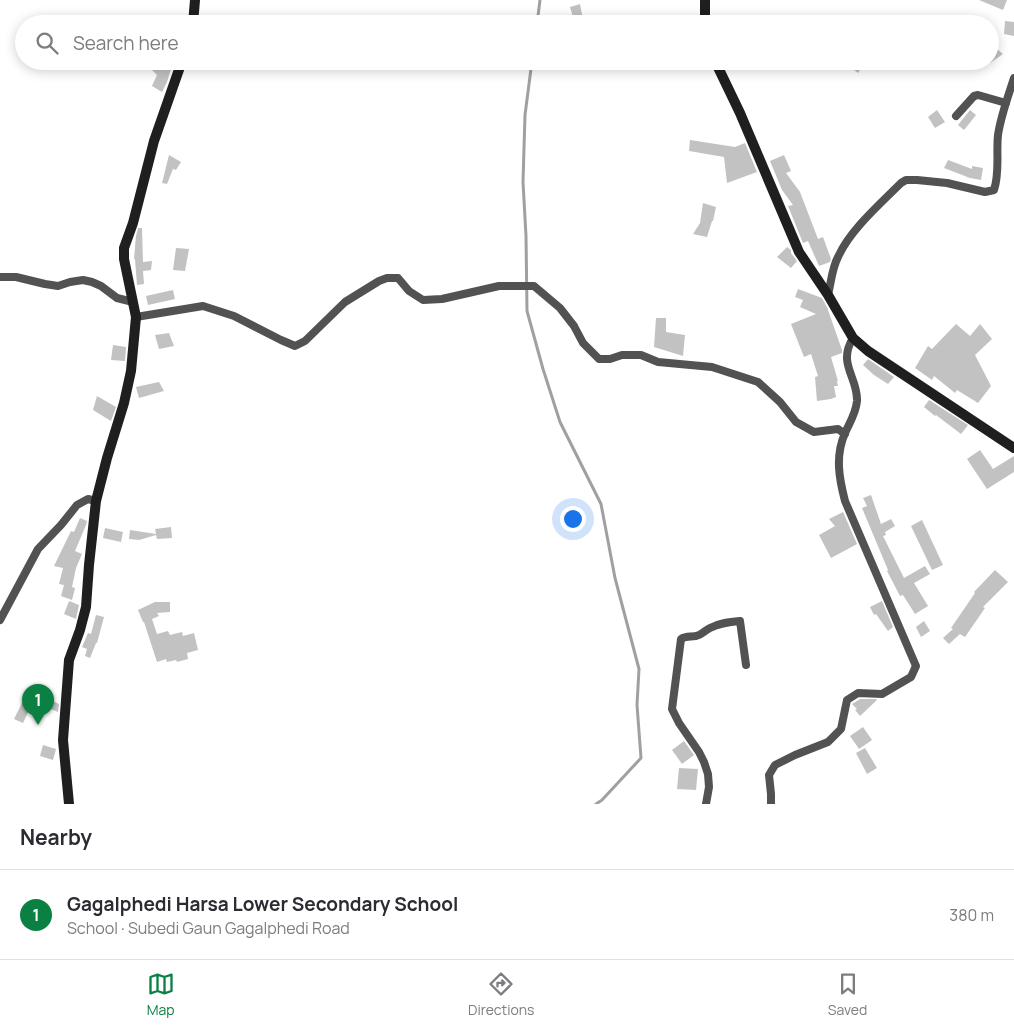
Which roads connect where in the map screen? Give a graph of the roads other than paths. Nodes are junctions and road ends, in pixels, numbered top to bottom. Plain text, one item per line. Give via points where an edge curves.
1 (194, 0) edge
2 (705, 0) edge
3 (193, 15) edge
4 (705, 15) edge
5 (179, 70) edge
6 (719, 70) edge
7 (1014, 78) edge
8 (1006, 103) junction
9 (956, 116) dead end
10 (0, 277) edge
11 (828, 295) junction
12 (133, 302) junction
13 (136, 317) junction
14 (852, 338) junction
15 (845, 434) junction
16 (1014, 448) edge
17 (96, 501) junction
18 (0, 620) edge
19 (746, 665) dead end
20 (69, 804) edge
21 (706, 804) edge
22 (771, 804) edge

1 - 3 street
2 - 4 street
5 - 12 street via 154,140 124,248
6 - 11 street via 798,252
7 - 8 street
8 - 9 street via 974,96
8 - 11 street via 998,138 994,190 985,192 918,180 901,183 842,248 836,259
10 - 12 street via 58,286 83,280 101,286 117,298
11 - 14 street
12 - 13 street
13 - 15 street via 203,306 234,316 295,346 305,341 345,302 388,278 398,278 423,300 442,299 498,286 534,286 560,308 583,343 599,359 641,355 658,362 712,366 758,382 796,422 814,432 838,430
13 - 17 street via 131,371
14 - 15 street via 847,364 857,399 855,414
14 - 16 street
15 - 22 street via 838,455 839,480 845,501 916,666 911,677 882,694 858,693 847,700 841,729 828,742 775,765 769,775
17 - 18 street via 88,500 77,506 38,549
17 - 20 street via 86,608 69,660 63,740
19 - 21 street via 740,621 725,622 699,635 681,639 672,709 704,762 709,787

